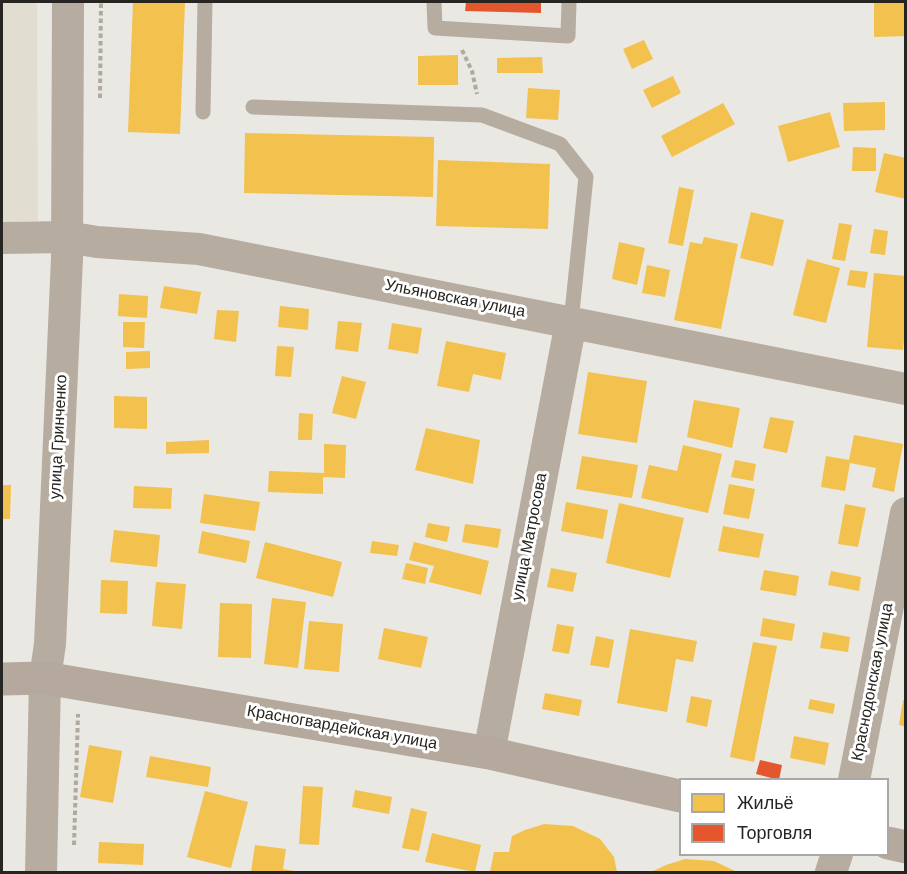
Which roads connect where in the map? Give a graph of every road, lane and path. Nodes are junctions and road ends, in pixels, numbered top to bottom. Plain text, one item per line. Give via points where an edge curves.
1 (68, 2) edge
2 (206, 2) edge
3 (434, 2) edge
4 (569, 2) edge
5 (451, 29) junction
6 (253, 106) dead end
7 (203, 112) dead end
8 (482, 115) junction
9 (67, 237) junction
10 (2, 238) edge
11 (571, 322) junction
12 (906, 389) edge
13 (906, 513) edge
14 (45, 678) junction
15 (2, 679) edge
16 (489, 753) junction
17 (854, 778) edge
18 (679, 796) edge
19 (889, 843) edge
20 (906, 847) edge
21 (837, 856) edge
22 (41, 873) edge
23 (831, 873) edge

1 - 9 street, улица Гринченко
2 - 7 lane
3 - 5 lane via 435,28
4 - 5 lane via 568,36
5 - 8 path via 472,71
6 - 8 lane
8 - 11 lane via 560,144 586,177
9 - 10 street, Ульяновская улица
9 - 11 street, Ульяновская улица via 199,249
9 - 14 street, улица Гринченко via 51,620
11 - 12 street, Ульяновская улица
11 - 16 street, улица Матросова
13 - 17 street, Краснодонская улица
14 - 15 street, Красногвардейская улица
14 - 16 street, Красногвардейская улица
14 - 22 street, улица Гринченко
16 - 18 street, Красногвардейская улица
19 - 20 street
21 - 23 street

